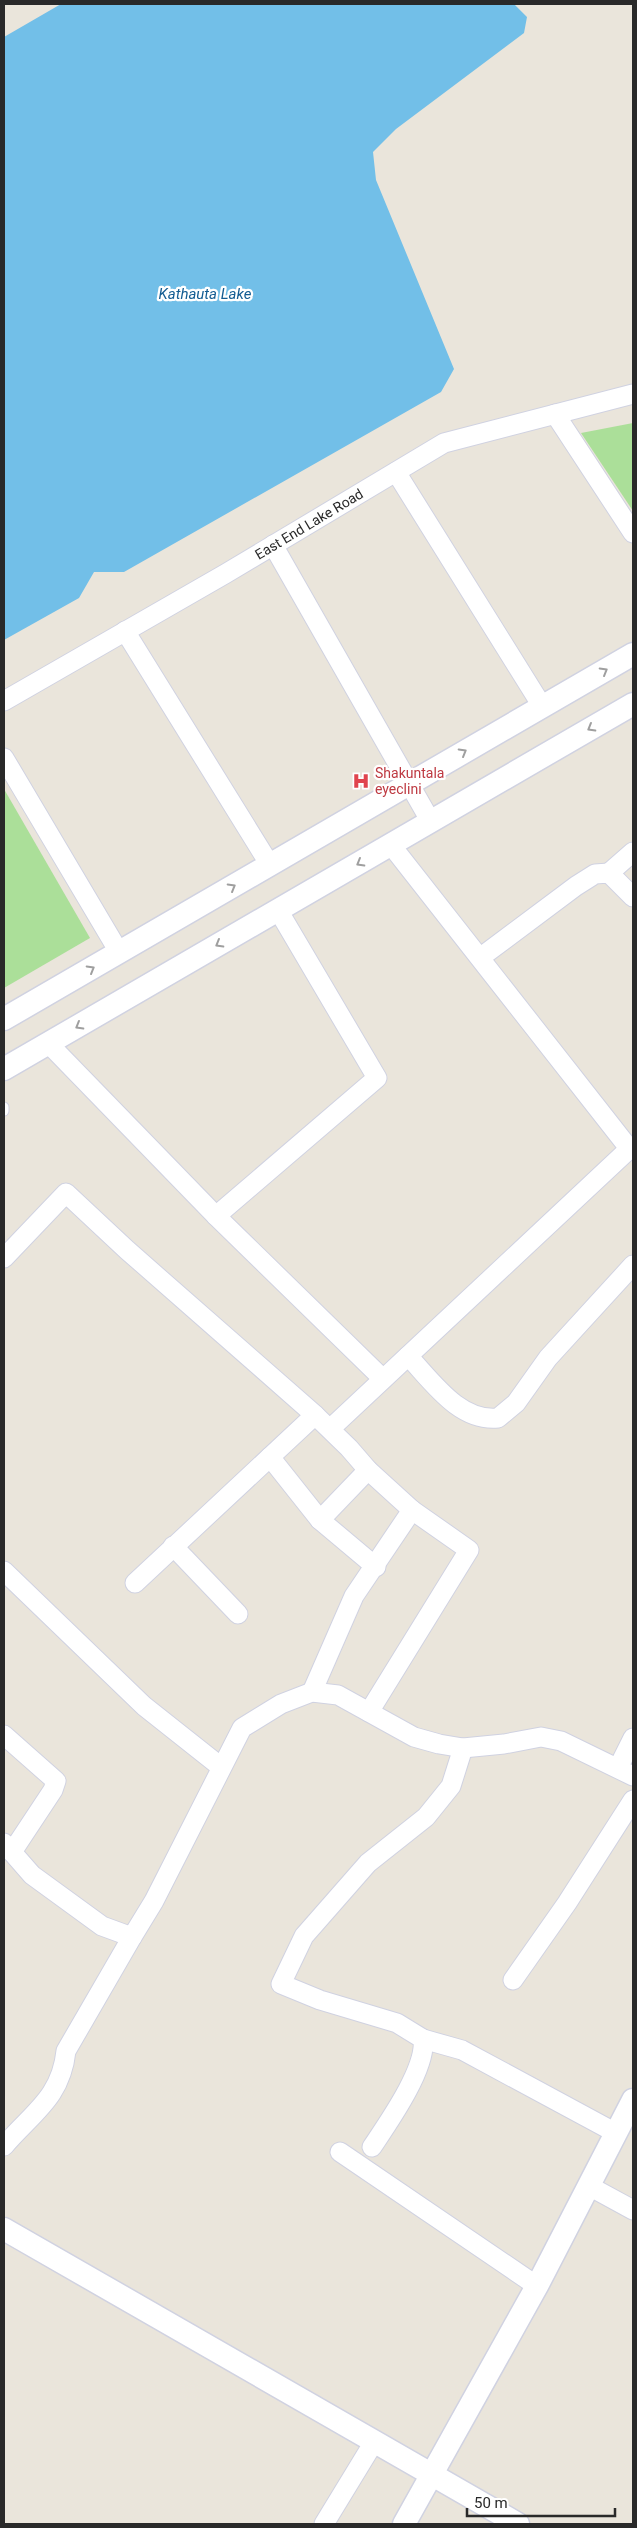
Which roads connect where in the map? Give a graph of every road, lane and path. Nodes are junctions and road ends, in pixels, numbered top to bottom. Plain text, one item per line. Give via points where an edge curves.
1 (633, 394) edge
2 (555, 414) junction
3 (396, 472) junction
4 (633, 534) edge
5 (273, 545) junction
6 (125, 632) junction
7 (633, 654) edge
8 (4, 701) edge
9 (633, 704) edge
10 (542, 706) junction
11 (4, 758) edge
12 (410, 784) junction
13 (431, 822) junction
14 (392, 845) junction
15 (633, 852) edge
16 (270, 865) junction
17 (609, 873) junction
18 (633, 896) edge
19 (278, 910) junction
20 (119, 952) junction
21 (481, 957) junction
22 (4, 1019) edge
23 (48, 1043) junction
24 (4, 1069) edge
25 (4, 1107) edge
26 (4, 1111) edge
27 (631, 1150) edge
28 (216, 1216) junction
29 (4, 1258) edge
30 (633, 1266) edge
31 (408, 1356) junction
32 (383, 1380) junction
33 (315, 1415) junction
34 (330, 1429) junction
35 (270, 1457) junction
36 (368, 1470) junction
37 (412, 1510) junction
38 (320, 1520) junction
39 (174, 1546) junction
40 (376, 1567) junction
41 (4, 1572) edge
42 (135, 1583) dead end
43 (238, 1614) dead end
44 (312, 1692) junction
45 (369, 1712) junction
46 (4, 1735) edge
47 (633, 1738) edge
48 (463, 1748) junction
49 (221, 1767) junction
50 (626, 1772) edge
51 (633, 1800) edge
52 (8, 1848) edge
53 (132, 1937) junction
54 (513, 1980) dead end
55 (423, 2039) junction
56 (633, 2100) edge
57 (616, 2133) junction
58 (4, 2146) edge
59 (372, 2147) dead end
60 (340, 2152) dead end
61 (589, 2186) junction
62 (633, 2210) edge
63 (4, 2229) edge
64 (537, 2286) junction
65 (374, 2442) junction
66 (432, 2474) junction
67 (324, 2524) edge
68 (404, 2524) edge
69 (518, 2524) edge

1 - 2 street, East End Lake Road
2 - 3 street, East End Lake Road via 444,443
2 - 4 street
3 - 5 street, East End Lake Road
3 - 10 street
5 - 6 street, East End Lake Road
5 - 12 street
6 - 8 street, East End Lake Road
6 - 16 street
10 -> 7 street
9 -> 13 street
12 -> 10 street
11 - 20 street
12 - 13 street
12 - 16 street
13 - 14 street
14 -> 19 street
14 - 21 street
15 - 17 street
20 -> 16 street
17 - 18 street
17 - 21 street via 595,874 576,886
19 -> 23 street
19 - 28 street via 377,1078
22 -> 20 street
21 - 27 street
23 - 24 street
23 - 28 street
25 - 26 lane
27 - 31 street
28 - 32 street
29 - 33 street via 66,1193
30 - 31 street via 548,1358 516,1403 498,1418 474,1416 452,1402
31 - 32 street
32 - 34 street
33 - 34 street
33 - 35 street
34 - 36 street
35 - 38 street
35 - 39 street
36 - 37 street
36 - 38 street
37 - 40 street
37 - 45 street via 469,1550
38 - 40 street
39 - 42 street
39 - 43 street
40 - 44 street via 354,1596
41 - 49 street via 144,1706
44 - 45 street via 338,1695
44 - 49 street via 281,1704 242,1728
45 - 48 street via 414,1737
46 - 52 street via 56,1780 54,1790
47 - 50 street
48 - 50 street via 541,1737 561,1741
48 - 55 street via 452,1786 426,1817 368,1863 304,1936 281,1984 397,2024
49 - 53 street via 154,1901
51 - 54 street
52 - 53 street via 32,1875 102,1926
53 - 58 street via 66,2051 64,2069 48,2101
55 - 57 street via 462,2050
55 - 59 street via 425,2050 408,2090
56 - 57 street
57 - 61 street
60 - 64 street
61 - 62 street
61 - 64 street
63 - 65 street
64 - 66 street
65 - 66 street
65 - 67 street
66 - 68 street
66 - 69 street

